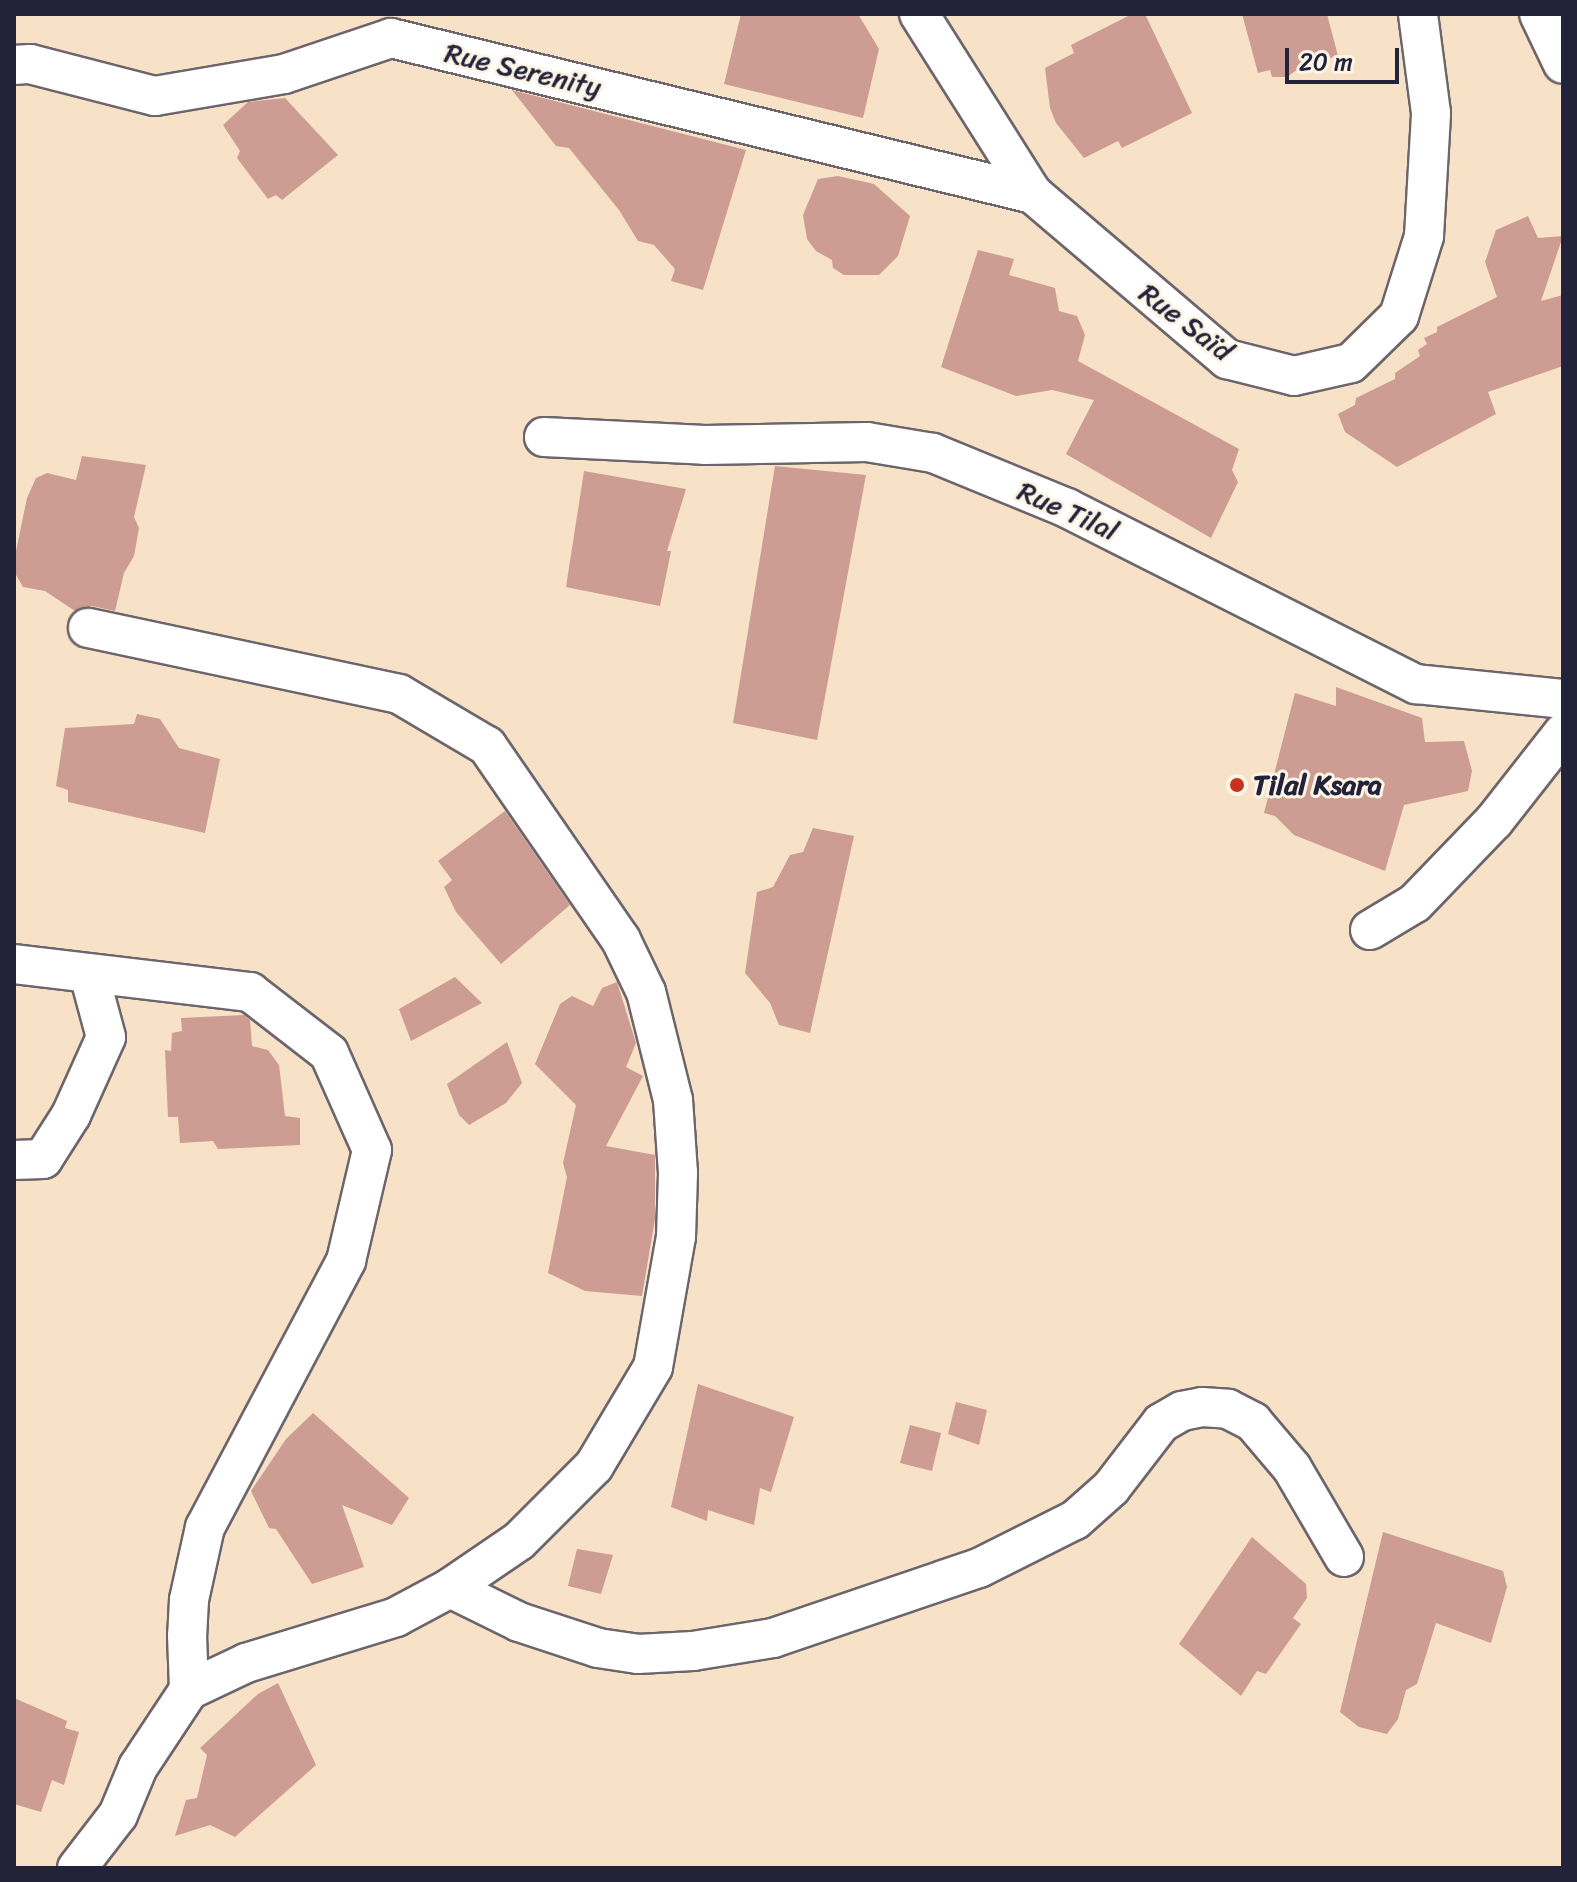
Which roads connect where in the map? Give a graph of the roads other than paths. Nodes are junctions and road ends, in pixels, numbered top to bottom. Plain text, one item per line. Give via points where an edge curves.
1 (919, 14) edge
2 (1418, 14) edge
3 (1539, 14) edge
4 (390, 26) edge
5 (1563, 64) edge
6 (14, 65) edge
7 (1033, 194) junction
8 (544, 437) dead end
9 (88, 628) dead end
10 (1563, 699) edge
11 (1563, 733) edge
12 (1370, 930) dead end
13 (14, 964) edge
14 (89, 974) junction
15 (14, 1160) edge
16 (1344, 1557) dead end
17 (450, 1588) junction
18 (189, 1690) junction
19 (77, 1868) edge

1 - 7 street, Rue Saïd
2 - 7 street, Rue Saïd via 1431,113 1424,236 1399,316 1351,363 1294,376 1227,359
3 - 5 street
4 - 6 street, Rue Serenity via 284,74 155,96 30,64
4 - 7 street, Rue Serenity
8 - 10 street, Rue Tilal via 705,445 867,442 933,453 1067,508 1416,684
9 - 17 street via 399,694 487,746 570,860 621,940 646,992 673,1100 678,1173 676,1237 653,1367 594,1466 519,1541
11 - 12 street via 1494,821 1415,903
13 - 14 street
14 - 15 street via 106,1037 71,1115 43,1159
14 - 18 street via 250,992 329,1053 372,1150 346,1261 205,1527 189,1600
16 - 17 street via 1292,1468 1253,1422 1228,1409 1202,1407 1161,1423 1111,1488 1075,1520 979,1568 773,1638 693,1651 638,1654 598,1648 519,1622
17 - 18 street via 396,1617 246,1663
18 - 19 street via 138,1767 118,1815

